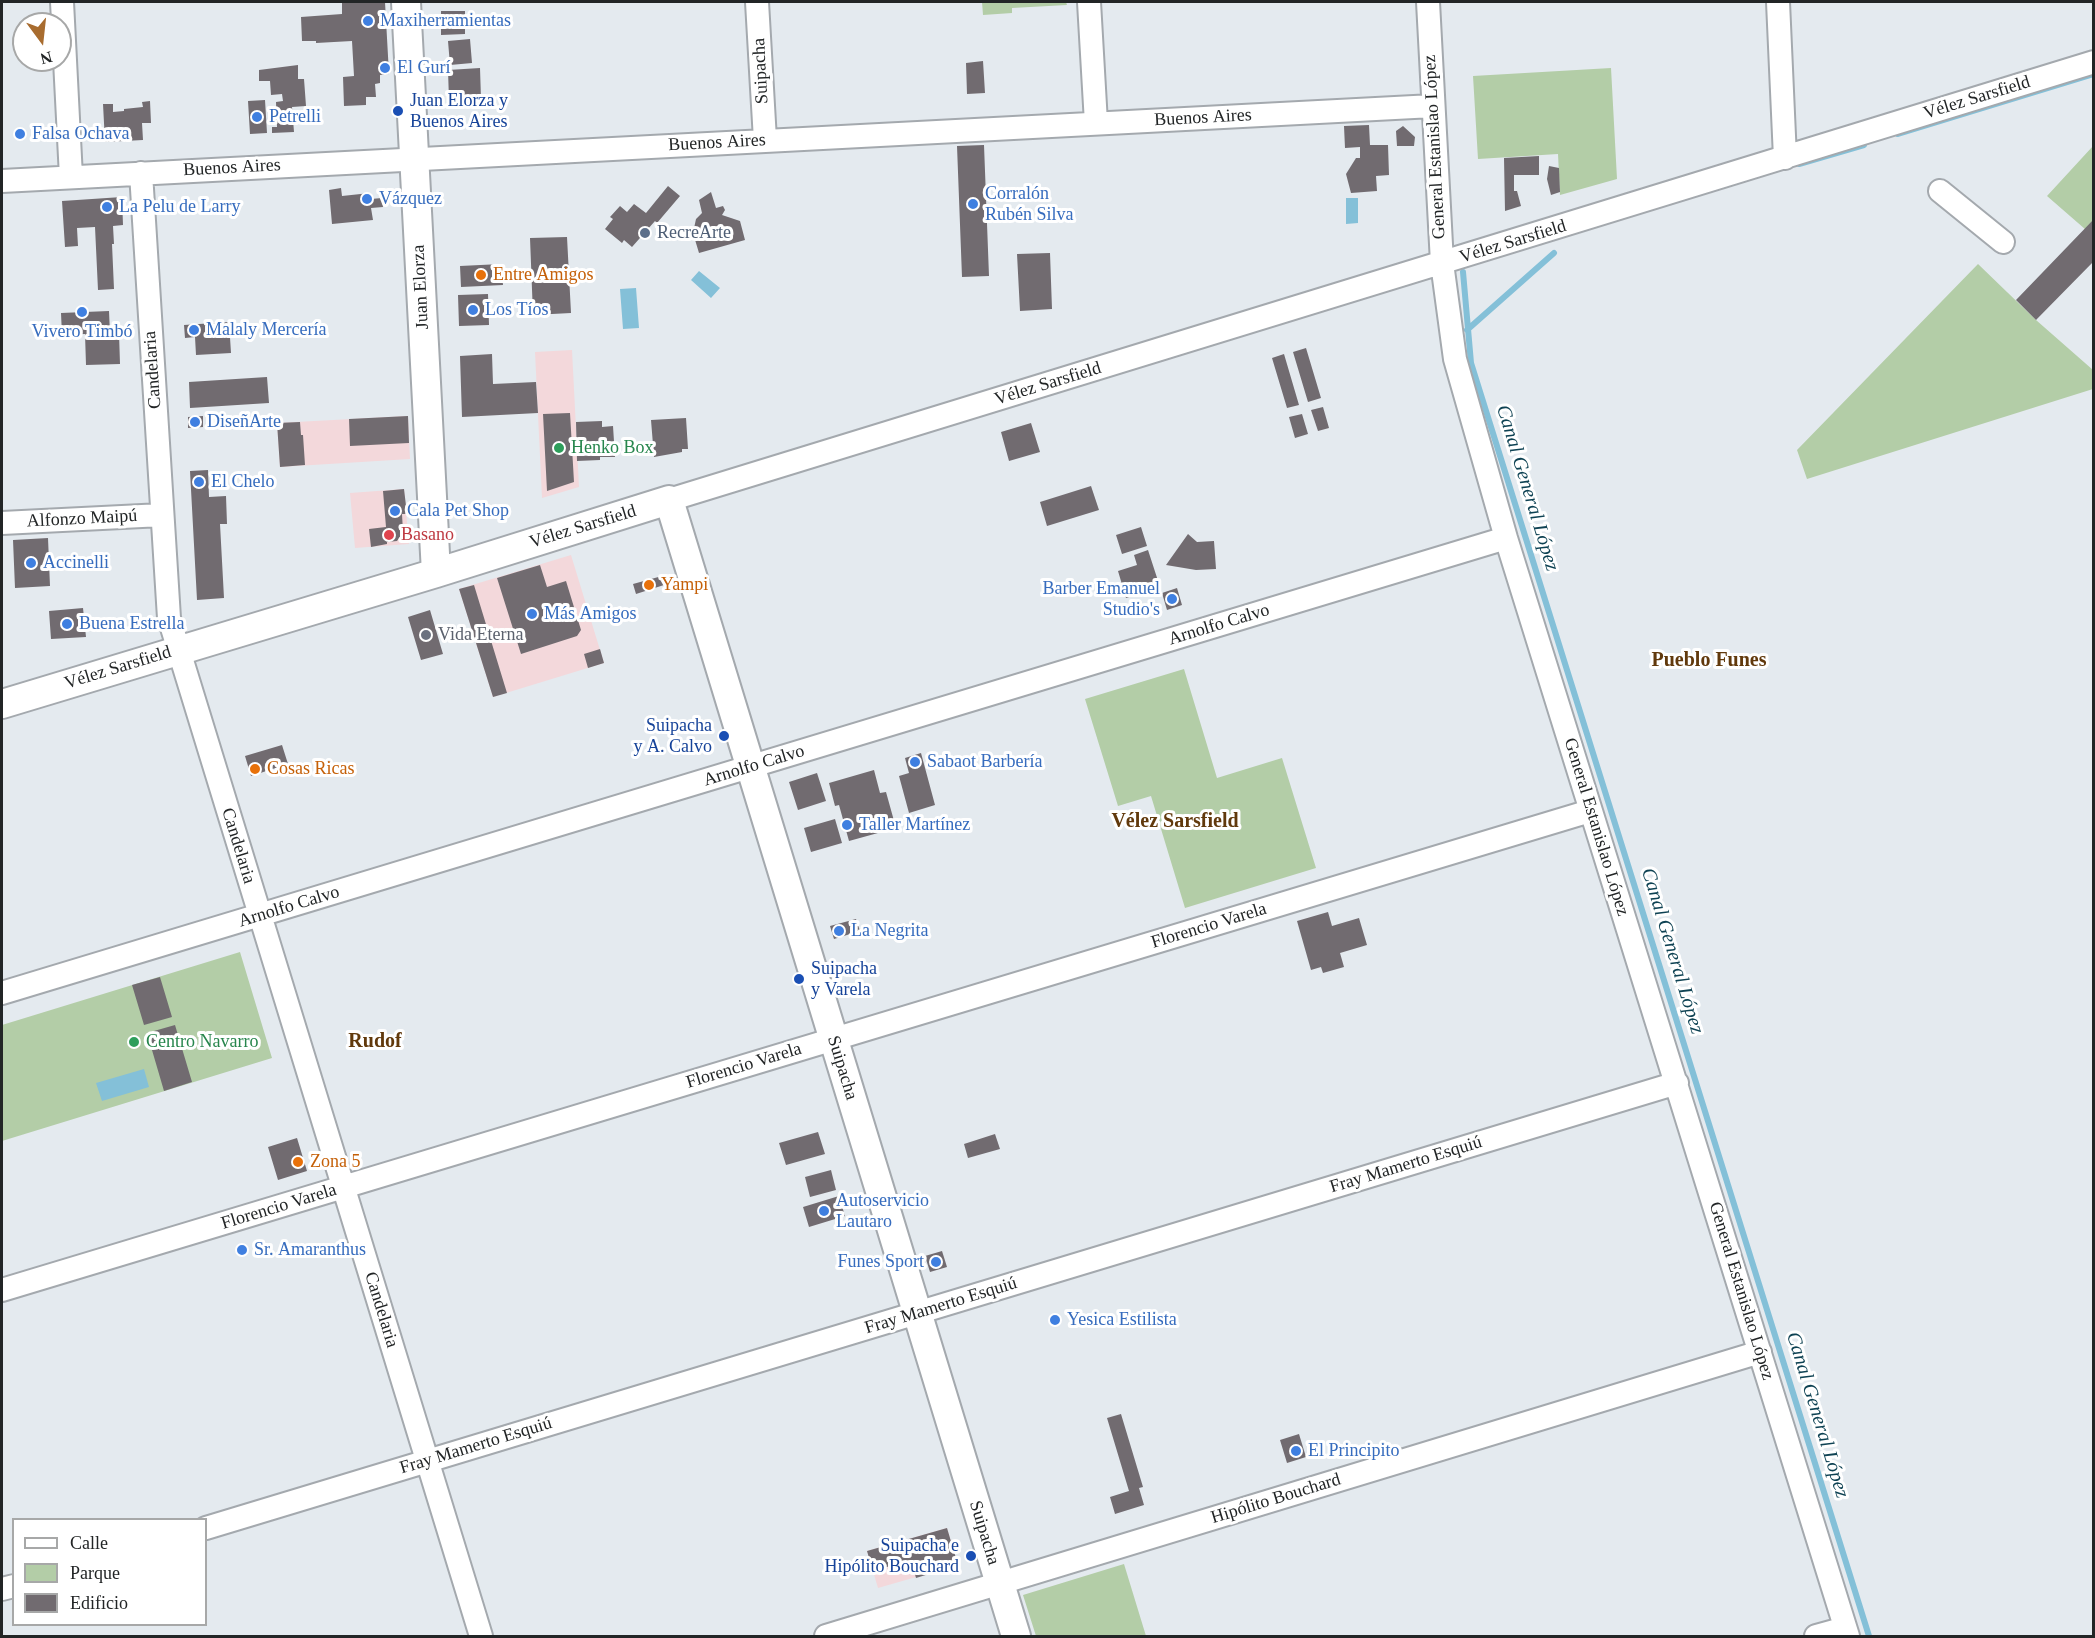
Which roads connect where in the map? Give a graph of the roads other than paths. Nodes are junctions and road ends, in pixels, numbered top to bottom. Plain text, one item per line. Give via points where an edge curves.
1 (62, 2) edge
2 (406, 2) edge
3 (757, 2) edge
4 (1089, 2) edge
5 (1428, 2) edge
6 (1778, 2) edge
7 (2094, 62) edge
8 (1433, 106) junction
9 (1096, 123) junction
10 (765, 140) junction
11 (1785, 158) junction
12 (414, 159) junction
13 (141, 173) junction
14 (71, 177) junction
15 (2, 181) edge
16 (1940, 191) dead end
17 (2003, 242) dead end
18 (1442, 264) junction
19 (669, 500) junction
20 (162, 515) junction
21 (2, 524) edge
22 (1506, 538) junction
23 (435, 573) junction
24 (178, 650) junction
25 (2, 704) edge
26 (751, 767) junction
27 (1590, 811) junction
28 (260, 915) junction
29 (2, 993) edge
30 (834, 1039) junction
31 (1677, 1083) junction
32 (343, 1187) junction
33 (2, 1290) edge
34 (917, 1313) junction
35 (1760, 1352) junction
36 (427, 1461) junction
37 (207, 1528) edge
38 (999, 1583) junction
39 (1846, 1632) edge
40 (481, 1636) edge
41 (826, 1636) edge
42 (1016, 1636) edge
43 (1816, 1636) edge

1 - 14 street
2 - 12 main road, Juan Elorza
3 - 10 street, Suipacha
4 - 9 street
5 - 8 street, General Estanislao López
6 - 11 street
7 - 11 street, Vélez Sarsfield
8 - 9 street, Buenos Aires
8 - 18 street, General Estanislao López
9 - 10 street, Buenos Aires
10 - 12 street, Buenos Aires
11 - 18 street, Vélez Sarsfield
12 - 13 street, Buenos Aires
12 - 23 main road, Juan Elorza
13 - 14 street, Buenos Aires
13 - 20 street, Candelaria
14 - 15 street, Buenos Aires
16 - 17 street
18 - 19 street, Vélez Sarsfield
18 - 22 street, General Estanislao López via 1455,359
19 - 23 main road, Vélez Sarsfield
19 - 26 main road, Suipacha
20 - 21 street, Alfonzo Maipú
20 - 24 street, Candelaria via 169,618
22 - 26 street, Arnolfo Calvo
22 - 27 street, General Estanislao López
23 - 24 main road, Vélez Sarsfield
24 - 25 main road, Vélez Sarsfield
24 - 28 street, Candelaria
26 - 28 street, Arnolfo Calvo
26 - 30 main road, Suipacha
27 - 30 street, Florencio Varela
27 - 31 street, General Estanislao López
28 - 29 street, Arnolfo Calvo
28 - 32 street, Candelaria
30 - 32 street, Florencio Varela
30 - 34 main road, Suipacha
31 - 34 street, Fray Mamerto Esquiú
31 - 35 street, General Estanislao López
32 - 33 street, Florencio Varela
32 - 36 street, Candelaria
34 - 36 street, Fray Mamerto Esquiú
34 - 38 main road, Suipacha
35 - 38 street, Hipólito Bouchard
35 - 39 street, General Estanislao López
36 - 37 street, Fray Mamerto Esquiú
36 - 40 street, Candelaria
38 - 41 street, Hipólito Bouchard
38 - 42 main road, Suipacha
39 - 43 street

